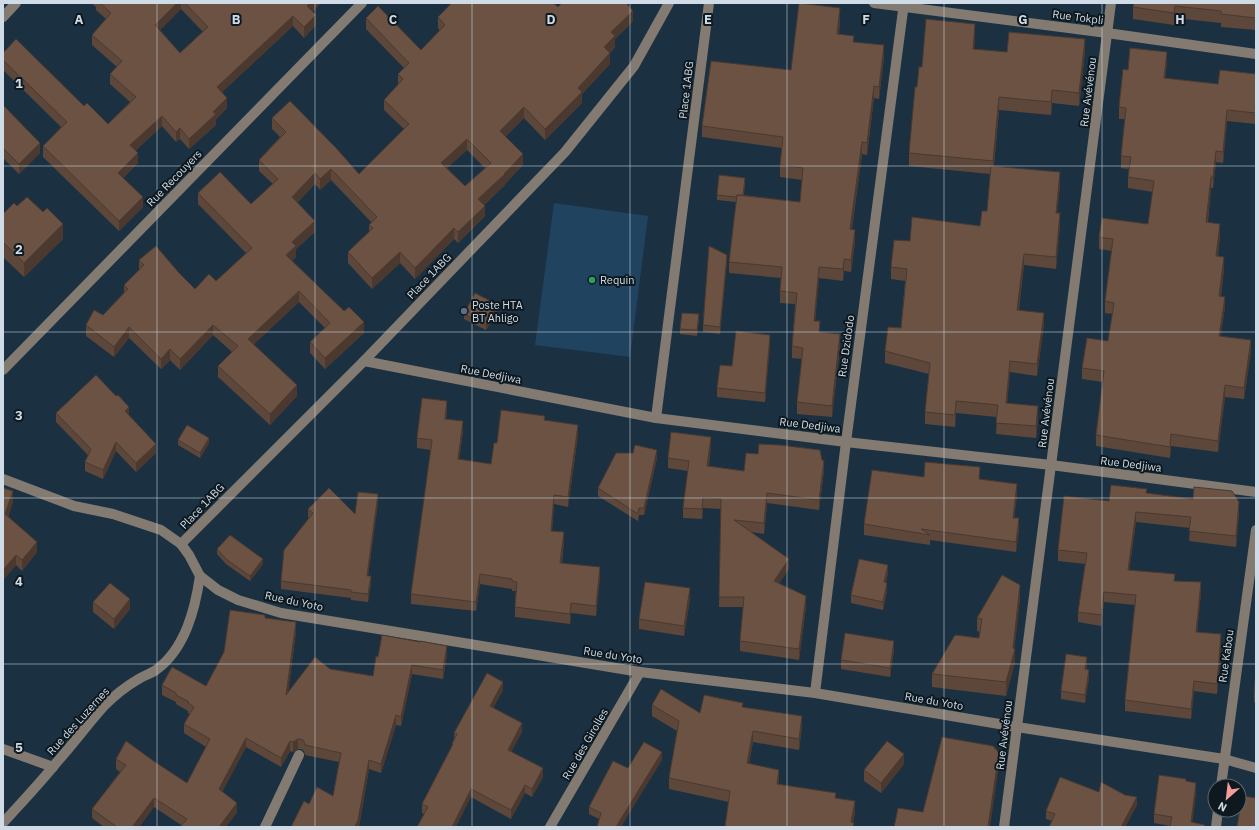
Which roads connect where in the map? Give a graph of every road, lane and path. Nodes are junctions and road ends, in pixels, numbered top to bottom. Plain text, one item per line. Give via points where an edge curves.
1 (16, 3) edge
2 (362, 3) edge
3 (669, 3) edge
4 (709, 3) edge
5 (874, 3) edge
6 (1111, 3) edge
7 (904, 5) edge
8 (3, 17) edge
9 (1108, 33) junction
10 (1256, 54) edge
11 (364, 362) junction
12 (3, 370) edge
13 (656, 418) junction
14 (846, 442) junction
15 (1051, 465) junction
16 (3, 479) edge
17 (1256, 492) edge
18 (1256, 530) edge
19 (181, 544) junction
20 (200, 576) junction
21 (640, 672) junction
22 (815, 693) junction
23 (1017, 727) junction
24 (3, 749) edge
25 (299, 755) dead end
26 (1224, 759) junction
27 (53, 767) junction
28 (1256, 768) edge
29 (1222, 778) edge
30 (3, 823) edge
31 (265, 827) edge
32 (550, 827) edge
33 (1004, 827) edge

1 - 8 street
2 - 12 street, Rue Recouyers
3 - 11 street, Place 1ABG via 634,66 565,152
4 - 13 street, Place 1ABG
5 - 7 street, Rue Tokpli
6 - 9 street, Rue Avévénou
7 - 9 street, Rue Tokpli
7 - 14 street, Rue Dzidodo
9 - 10 street, Rue Tokpli
9 - 15 street, Rue Avévénou
11 - 13 street, Rue Dedjiwa
11 - 19 street, Place 1ABG
13 - 14 street, Rue Dedjiwa
14 - 15 street, Rue Dedjiwa
14 - 22 street, Rue Dzidodo
15 - 17 street, Rue Dedjiwa
15 - 23 street, Rue Avévénou
16 - 19 street, Rue du Yoto via 74,506 113,514 161,530
18 - 26 street, Rue Kabou
19 - 20 street, Rue du Yoto
20 - 21 street, Rue du Yoto via 218,590 238,600 281,613
20 - 27 street, Rue des Luzernes via 196,602 189,622 168,659 156,670 136,680 104,706
21 - 22 street, Rue du Yoto
21 - 32 street, Rue des Girolles
22 - 23 street, Rue du Yoto
23 - 26 street, Rue du Yoto
23 - 33 street, Rue Avévénou
24 - 27 street
25 - 31 street
26 - 28 street, Rue du Yoto
26 - 29 street, Rue Kabou
27 - 30 street, Rue des Luzernes

